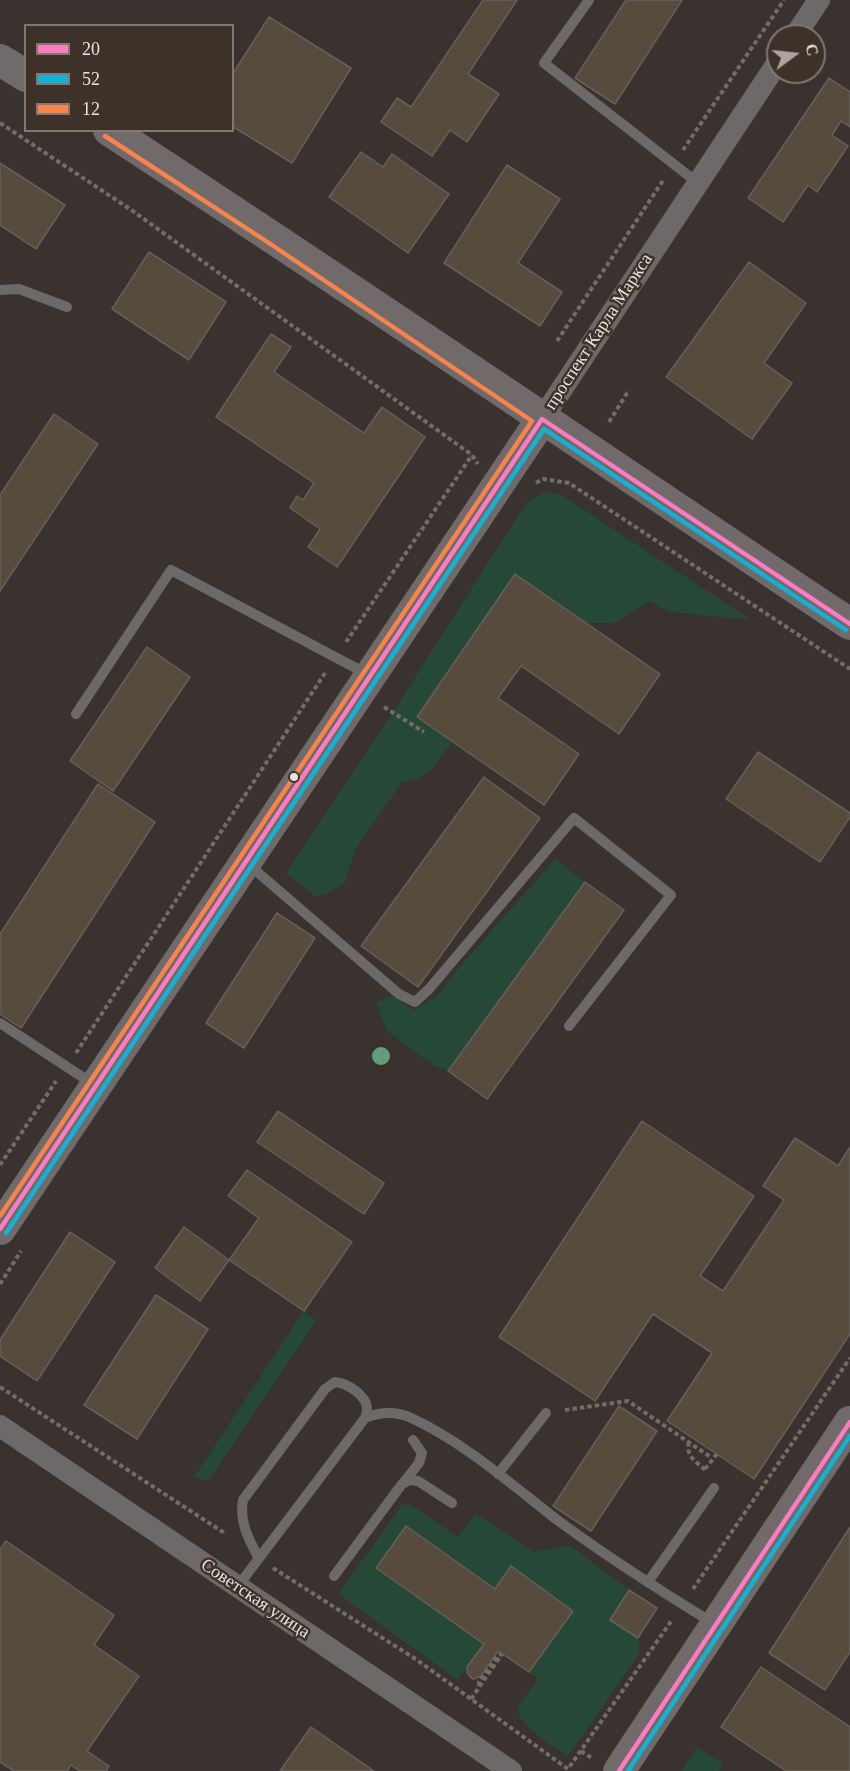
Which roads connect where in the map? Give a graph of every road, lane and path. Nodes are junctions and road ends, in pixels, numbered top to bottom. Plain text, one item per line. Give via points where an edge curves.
1 (589, 0) edge
2 (819, 0) edge
3 (803, 24) edge
4 (0, 60) edge
5 (24, 75) edge
6 (766, 80) edge
7 (0, 123) edge
8 (112, 132) edge
9 (698, 183) junction
10 (0, 290) edge
11 (67, 307) dead end
12 (629, 390) dead end
13 (542, 419) junction
14 (609, 422) dead end
15 (569, 483) dead end
16 (850, 624) edge
17 (335, 657) junction
18 (850, 669) edge
19 (374, 690) junction
20 (76, 714) dead end
21 (424, 732) dead end
22 (246, 862) junction
23 (0, 1023) edge
24 (569, 1026) dead end
25 (67, 1066) junction
26 (96, 1086) junction
27 (0, 1165) edge
28 (0, 1229) edge
29 (850, 1358) edge
30 (0, 1387) edge
31 (546, 1413) joint
32 (365, 1418) junction
33 (850, 1422) edge
34 (0, 1426) edge
35 (413, 1440) dead end
36 (689, 1442) junction
37 (717, 1454) dead end
38 (712, 1458) junction
39 (705, 1469) junction
40 (498, 1474) junction
41 (402, 1484) junction
42 (714, 1488) joint
43 (452, 1503) dead end
44 (258, 1557) junction
45 (334, 1576) dead end
46 (648, 1582) junction
47 (238, 1586) junction
48 (683, 1605) junction
49 (716, 1625) junction
50 (480, 1687) junction
51 (471, 1699) junction
52 (567, 1770) edge
53 (511, 1771) edge
54 (619, 1771) edge

1 - 9 lane via 544,63
2 - 3 street
4 - 5 street
6 - 9 street, проспект Карла Маркса
7 - 17 path via 130,209 472,455
8 - 13 street
9 - 13 street, проспект Карла Маркса
10 - 11 lane via 19,289
12 - 14 path
13 - 16 street
13 - 19 street, проспект Карла Маркса
15 - 18 path
17 - 19 lane
17 - 20 lane via 171,570
17 - 25 path
19 - 21 path
19 - 22 street, проспект Карла Маркса
22 - 24 lane via 399,994 415,1002 574,818 671,895
22 - 26 street, проспект Карла Маркса
23 - 25 lane
25 - 26 lane
25 - 27 path
26 - 28 street, проспект Карла Маркса
29 - 48 path
30 - 44 path
31 - 36 path via 628,1401
31 - 40 lane
32 - 40 lane via 378,1413 408,1416
32 - 44 lane
32 - 44 lane via 367,1406 345,1384 335,1382 325,1389 243,1500 240,1513
33 - 49 street
34 - 47 street, Советская улица
35 - 41 lane via 422,1453
36 - 38 path
36 - 39 path via 690,1456
37 - 38 path
38 - 39 path
39 - 42 path
40 - 46 lane
41 - 43 lane via 418,1481
41 - 45 lane
42 - 46 lane
44 - 47 lane
44 - 51 path
46 - 48 lane
47 - 53 street, Советская улица
48 - 49 lane
48 - 52 path
49 - 54 street
50 - 50 path via 500,1659 502,1654 479,1682
50 - 51 path
51 - 52 path

